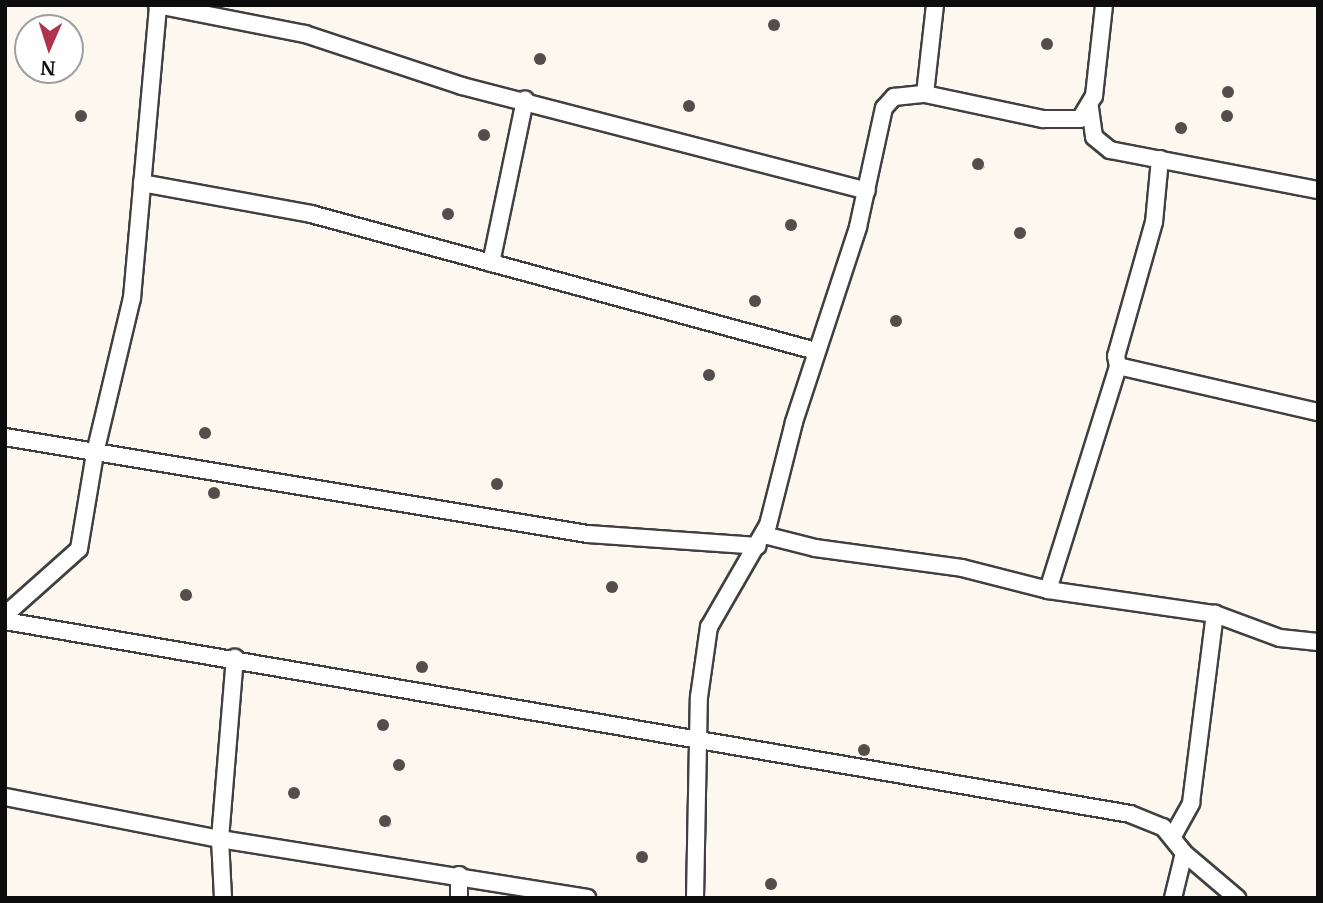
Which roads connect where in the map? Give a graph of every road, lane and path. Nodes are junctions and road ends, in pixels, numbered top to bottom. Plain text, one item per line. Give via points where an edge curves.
1 (157, 5) edge
2 (935, 5) edge
3 (1104, 5) edge
4 (925, 94) junction
5 (525, 100) junction
6 (1090, 108) junction
7 (1160, 159) junction
8 (142, 183) junction
9 (1318, 190) edge
10 (867, 191) junction
11 (491, 263) junction
12 (816, 351) junction
13 (1118, 366) junction
14 (1318, 412) edge
15 (5, 437) edge
16 (95, 453) junction
17 (761, 540) junction
18 (1048, 590) junction
19 (1215, 614) junction
20 (5, 615) edge
21 (5, 621) edge
22 (1318, 642) edge
23 (235, 658) junction
24 (699, 739) junction
25 (5, 797) edge
26 (1173, 836) junction
27 (220, 839) junction
28 (1184, 853) junction
29 (459, 875) junction
30 (223, 898) edge
31 (459, 898) edge
32 (587, 898) edge
33 (695, 898) edge
34 (1172, 898) edge
35 (1237, 898) edge

1 - 5 street via 305,34 417,73
1 - 8 street
2 - 4 street
3 - 6 street
4 - 6 street via 1066,122 1080,119
4 - 10 street via 894,97 884,108
5 - 10 street
5 - 11 street
6 - 7 street via 1098,143
7 - 9 street
7 - 13 street via 1154,222 1116,356
8 - 11 street via 311,214
8 - 16 street via 132,298
10 - 12 street
11 - 12 street
12 - 17 street
13 - 14 street
13 - 18 street
15 - 16 street
16 - 17 street via 588,534
16 - 20 street via 79,549
17 - 18 street via 962,568
17 - 24 street via 709,627 701,673
18 - 19 street
19 - 22 street via 1280,638
19 - 26 street via 1191,803
21 - 23 street
23 - 24 street via 474,704
23 - 27 street
24 - 26 street via 1130,814 1150,820
24 - 33 street
25 - 27 street
26 - 28 street
27 - 29 street
27 - 30 street
28 - 34 street
28 - 35 street
29 - 31 street
29 - 32 street

